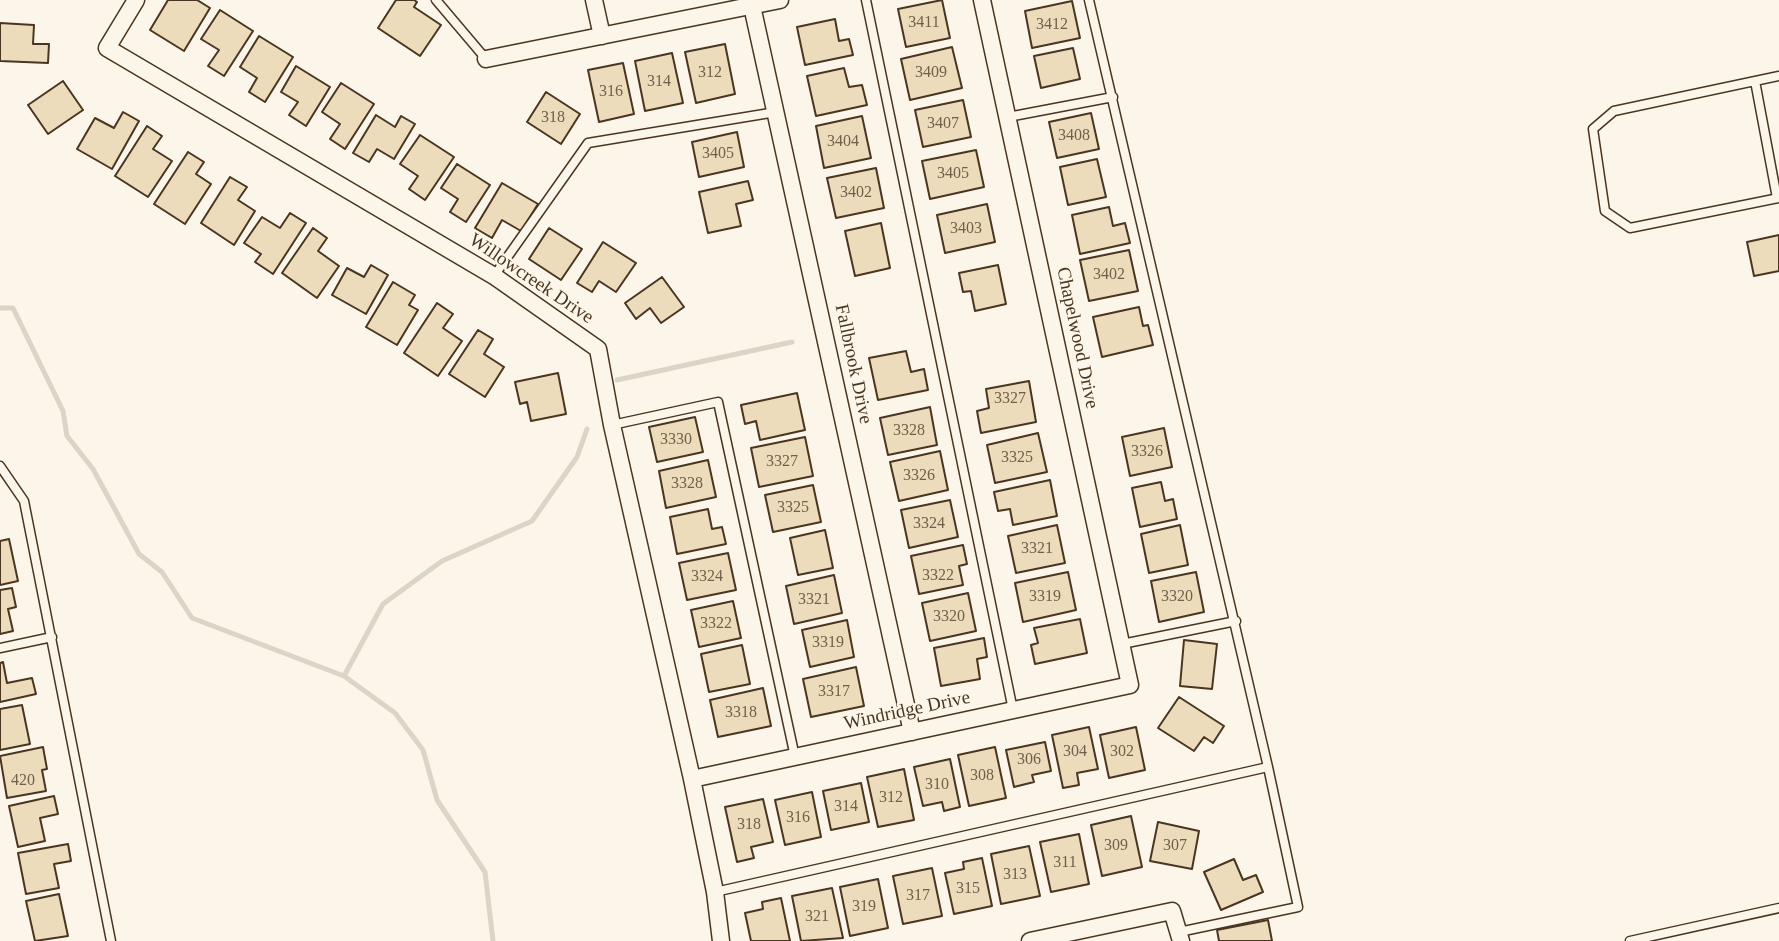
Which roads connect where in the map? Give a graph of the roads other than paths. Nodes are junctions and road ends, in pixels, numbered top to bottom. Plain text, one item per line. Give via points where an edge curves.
1 (136, 0) edge
2 (436, 0) edge
3 (594, 0) edge
4 (780, 0) edge
5 (866, 0) edge
6 (982, 0) edge
7 (1089, 0) edge
8 (752, 6) junction
9 (601, 36) junction
10 (486, 59) joint
11 (1779, 76) edge
12 (1755, 81) junction
13 (1113, 97) junction
14 (776, 112) junction
15 (1008, 117) junction
16 (1778, 198) edge
17 (494, 276) junction
18 (612, 425) junction
19 (0, 466) edge
20 (1236, 621) junction
21 (52, 637) junction
22 (1122, 644) junction
23 (0, 648) edge
24 (1130, 685) joint
25 (1013, 710) junction
26 (912, 732) junction
27 (794, 757) junction
28 (1268, 767) junction
29 (692, 779) junction
30 (715, 892) junction
31 (1779, 908) edge
32 (1180, 937) edge
33 (1057, 938) edge
34 (111, 941) edge
35 (721, 941) edge
36 (1030, 941) edge
37 (1630, 941) edge

1 - 17 street, Willowcreek Drive via 107,48
2 - 10 lane
3 - 9 street
4 - 8 street
5 - 25 lane
6 - 15 street, Chapelwood Drive
7 - 13 lane
8 - 9 street
8 - 14 street, Fallbrook Drive
9 - 10 street
11 - 12 lane
12 - 16 lane
12 - 16 lane via 1614,111 1593,129 1605,211 1630,228
13 - 15 lane
13 - 20 lane
14 - 17 lane via 588,143
14 - 26 street, Fallbrook Drive
15 - 22 street, Chapelwood Drive
17 - 18 street, Willowcreek Drive via 598,349
18 - 27 lane via 718,402
18 - 29 street, Willowcreek Drive
19 - 21 lane via 24,501
20 - 22 lane
20 - 28 lane
21 - 23 lane
21 - 34 lane
22 - 24 street, Chapelwood Drive
24 - 25 street, Windridge Drive
25 - 26 street, Windridge Drive
26 - 27 street, Windridge Drive
27 - 29 street, Windridge Drive
28 - 30 lane
28 - 32 lane via 1298,907
29 - 30 street, Willowcreek Drive
30 - 35 street, Willowcreek Drive
31 - 37 lane
32 - 33 street via 1172,911
33 - 36 street

